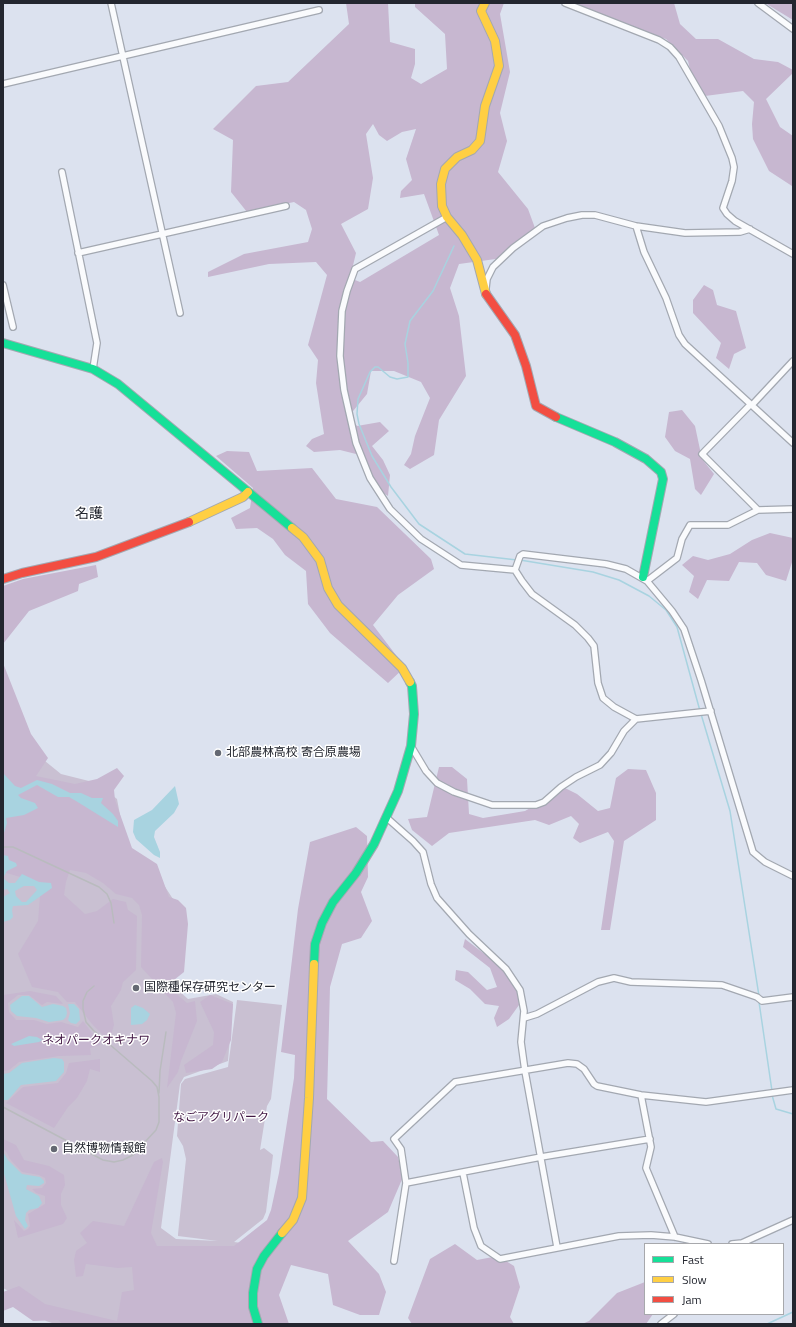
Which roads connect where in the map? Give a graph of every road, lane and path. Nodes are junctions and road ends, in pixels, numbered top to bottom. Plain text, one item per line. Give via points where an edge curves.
1 (111, 3) edge
2 (485, 3) edge
3 (565, 3) edge
4 (758, 3) edge
5 (319, 10) dead end
6 (793, 29) edge
7 (122, 56) junction
8 (3, 84) edge
9 (62, 172) dead end
10 (286, 206) dead end
11 (447, 217) junction
12 (636, 226) junction
13 (750, 229) junction
14 (163, 235) junction
15 (78, 253) junction
16 (793, 254) edge
17 (3, 285) edge
18 (486, 294) junction
19 (180, 313) dead end
20 (13, 327) dead end
21 (3, 343) edge
22 (793, 361) edge
23 (92, 369) junction
24 (751, 405) junction
25 (793, 444) edge
26 (248, 492) junction
27 (793, 509) edge
28 (758, 510) junction
29 (515, 570) junction
30 (3, 579) edge
31 (645, 579) junction
32 (711, 711) junction
33 (636, 719) junction
34 (411, 746) junction
35 (387, 818) junction
36 (793, 876) edge
37 (793, 997) edge
38 (524, 1018) junction
39 (524, 1071) junction
40 (793, 1090) edge
41 (641, 1095) junction
42 (650, 1139) junction
43 (541, 1158) junction
44 (463, 1173) junction
45 (406, 1183) junction
46 (793, 1220) edge
47 (675, 1237) junction
48 (703, 1243) edge
49 (744, 1243) edge
50 (557, 1247) junction
51 (394, 1261) dead end
52 (673, 1315) edge
53 (258, 1324) edge
54 (661, 1324) edge

1 - 7 street
2 - 11 street via 481,11 495,41 499,66 485,106 480,140 472,150 457,157 445,169 440,196
3 - 13 street via 659,40 679,57 719,126 732,158 732,181 723,208 735,221
4 - 6 street
5 - 7 street
7 - 8 street
7 - 14 street
9 - 15 street
10 - 14 street
11 - 18 street via 462,235 477,260
11 - 29 street via 354,269 342,311 340,356 344,390 356,443 370,478 390,508 421,539 461,565
12 - 13 street via 684,234 740,232
12 - 18 street via 595,215 582,215 543,226 513,248 494,267 487,279
12 - 24 street via 644,252 666,298 679,335 685,344
13 - 16 street
14 - 15 street
14 - 19 street
15 - 23 street via 97,343
17 - 20 street
18 - 31 street via 515,335 536,406 544,412 615,442 646,459 661,472 663,479
21 - 23 street
22 - 24 street
23 - 26 street via 118,384
24 - 25 street
24 - 28 street via 702,454
26 - 30 street via 192,520 103,555
26 - 34 street via 311,546 320,560 328,588 338,605 391,656 409,678 414,714
27 - 28 street
28 - 31 street via 728,525 690,525 682,538 677,558
29 - 31 street via 523,554 606,564 626,569
29 - 33 street via 532,594 575,625 588,638 594,646 598,683 603,698
31 - 32 street via 672,610 684,629
32 - 33 street
32 - 36 street via 753,852 765,862
33 - 34 street via 624,731 611,753 600,765 561,786 544,802 536,804 492,805 454,792 437,783 426,771
34 - 35 street
35 - 38 street via 423,852 434,893 447,910 515,981 524,1003
35 - 53 street via 360,867 333,902 314,944 309,1098 302,1198 293,1220 256,1269 253,1293
37 - 38 street via 762,1001 722,985 631,982 614,978 598,982
38 - 39 street via 521,1042
39 - 41 street via 568,1063 577,1064 597,1086
39 - 43 street
39 - 45 street via 455,1082 394,1139 401,1149
40 - 41 street via 706,1102
41 - 42 street
42 - 43 street
42 - 47 street via 651,1147 646,1168
43 - 44 street
43 - 50 street
44 - 45 street
44 - 50 street via 474,1228 481,1246 500,1259
45 - 51 street
46 - 49 street
47 - 48 street
47 - 50 street via 620,1236
52 - 54 street

